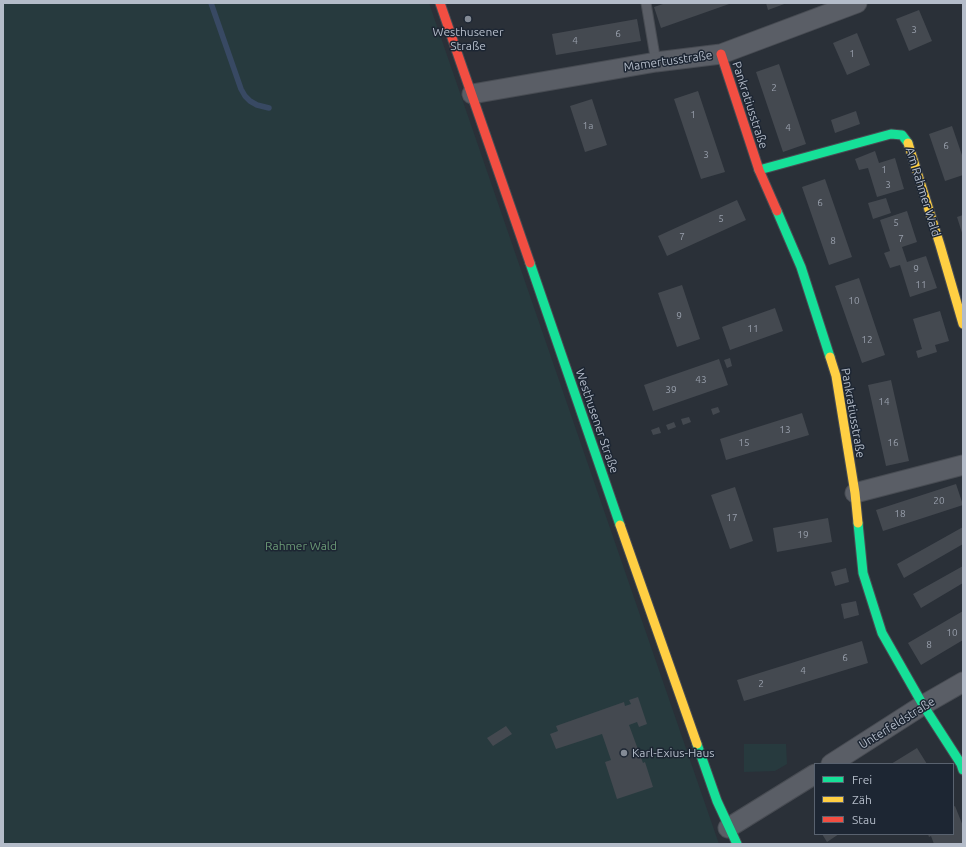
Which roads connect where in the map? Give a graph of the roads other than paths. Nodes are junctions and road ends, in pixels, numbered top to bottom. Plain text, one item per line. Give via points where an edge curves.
1 (440, 3) edge
2 (646, 3) edge
3 (857, 3) edge
4 (721, 54) junction
5 (656, 62) junction
6 (472, 94) junction
7 (759, 170) junction
8 (963, 324) edge
9 (963, 465) edge
10 (855, 493) junction
11 (963, 682) edge
12 (923, 705) junction
13 (833, 763) edge
14 (963, 770) edge
15 (814, 775) edge
16 (733, 836) edge

1 - 6 street, Westhusener Straße
2 - 5 lane
3 - 4 street, Mamertusstraße
4 - 5 street, Mamertusstraße
4 - 7 street, Pankratiusstraße
5 - 6 street, Mamertusstraße
6 - 16 street, Westhusener Straße via 716,800
7 - 8 street, Am Rahmer Wald via 891,134 902,135 908,143
7 - 10 street, Pankratiusstraße via 801,267 836,376
9 - 10 street
10 - 12 street, Pankratiusstraße via 864,573 882,633
11 - 12 street, Unterfeldstraße
12 - 13 street, Unterfeldstraße
12 - 14 street, Pankratiusstraße
15 - 16 street

